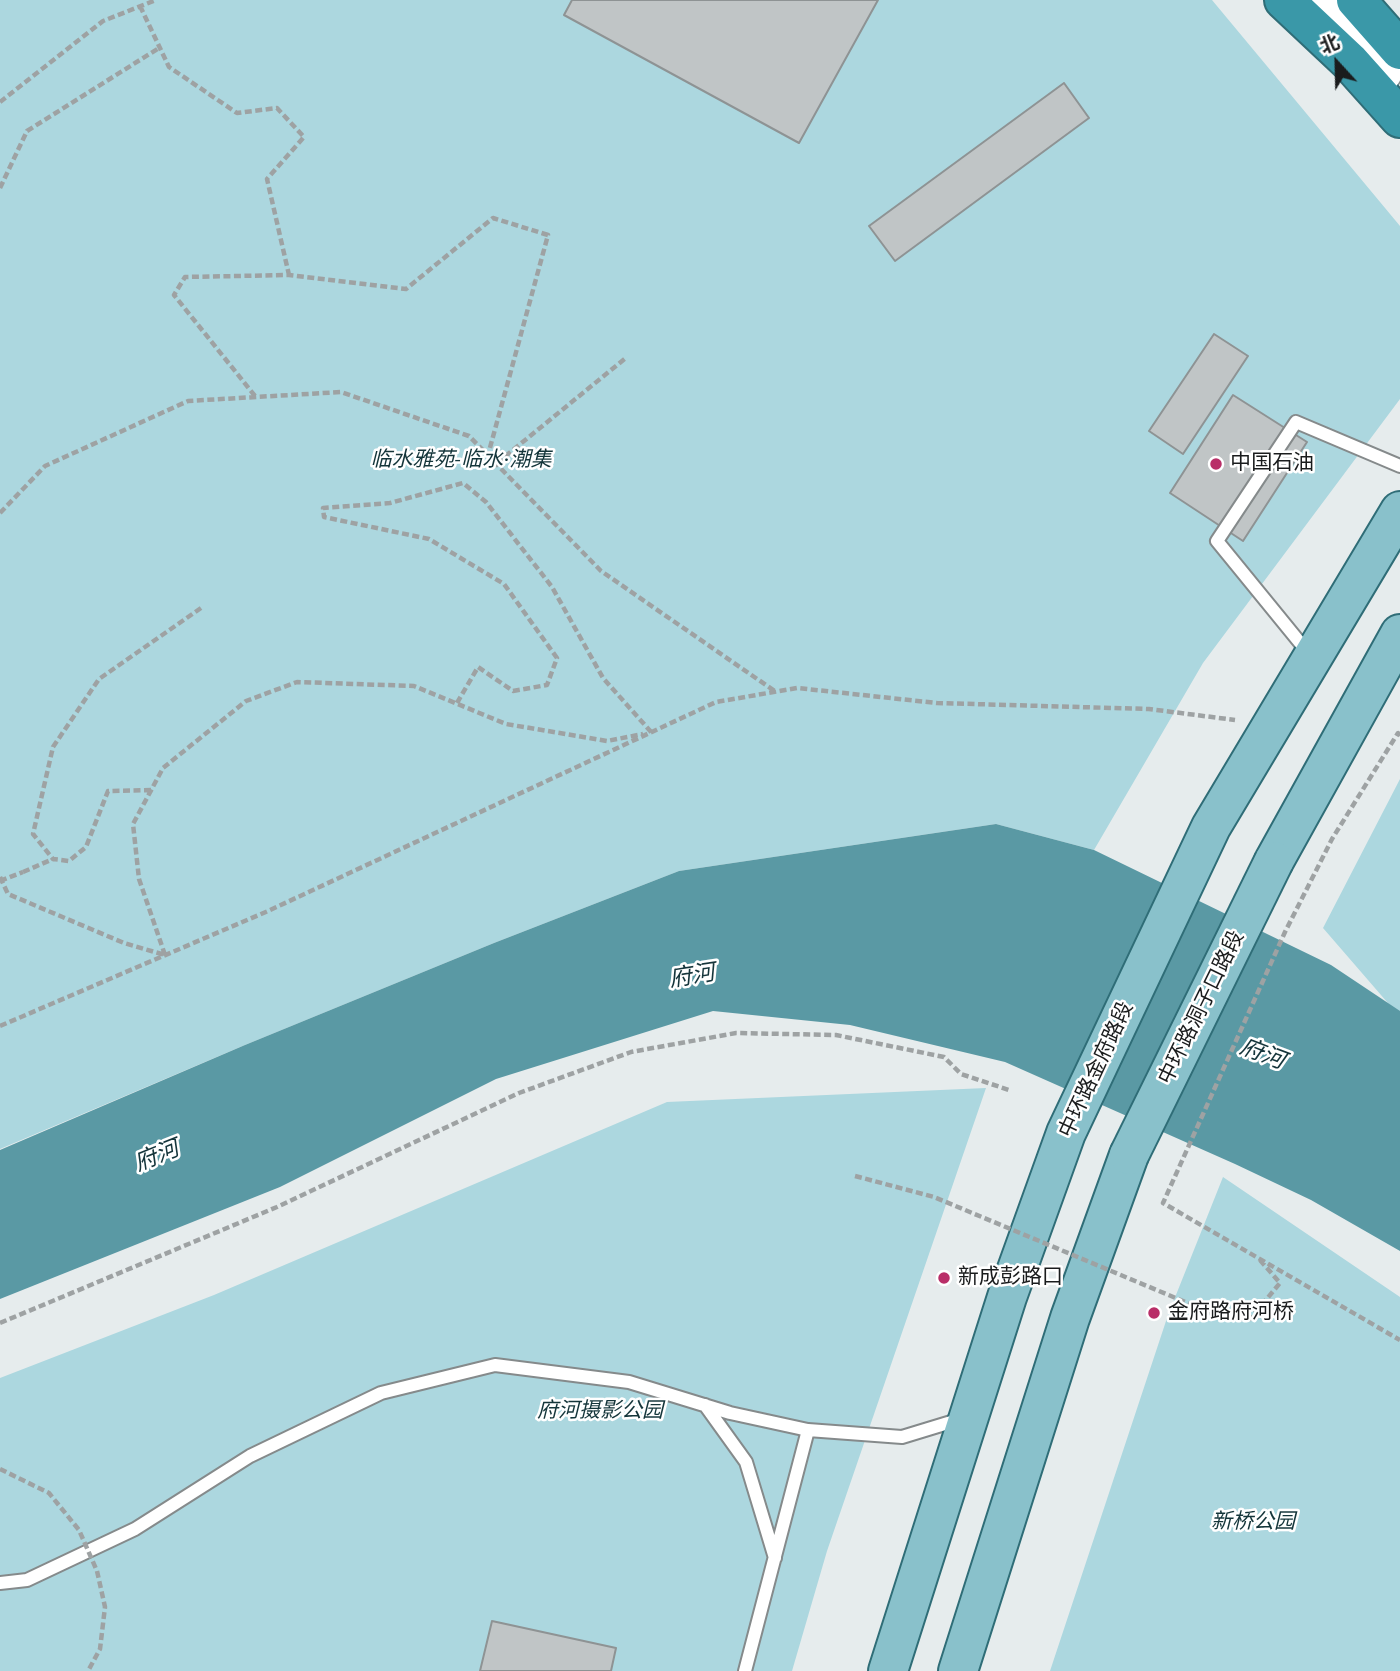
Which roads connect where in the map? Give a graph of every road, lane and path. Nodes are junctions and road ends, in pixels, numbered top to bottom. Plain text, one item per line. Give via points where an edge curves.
1 (156, 0) edge
2 (1284, 0) edge
3 (1319, 0) edge
4 (1356, 0) edge
5 (140, 6) junction
6 (159, 48) junction
7 (1400, 50) edge
8 (1400, 93) edge
9 (0, 102) edge
10 (1400, 118) edge
11 (0, 188) edge
12 (289, 275) junction
13 (627, 357) dead end
14 (255, 397) junction
15 (488, 454) junction
16 (497, 464) junction
17 (1400, 466) edge
18 (1400, 511) edge
19 (0, 513) edge
20 (201, 608) dead end
21 (1400, 634) edge
22 (1312, 658) junction
23 (776, 692) junction
24 (457, 703) junction
25 (1272, 725) junction
26 (652, 733) junction
27 (1400, 736) edge
28 (152, 790) junction
29 (52, 859) junction
30 (0, 879) edge
31 (165, 955) junction
32 (0, 1026) edge
33 (1009, 1090) dead end
34 (855, 1175) dead end
35 (1257, 1257) junction
36 (0, 1324) edge
37 (1400, 1340) edge
38 (705, 1405) junction
39 (969, 1417) junction
40 (808, 1430) junction
41 (0, 1469) edge
42 (775, 1558) junction
43 (0, 1583) edge
44 (88, 1671) edge
45 (745, 1671) edge
46 (888, 1671) edge
47 (958, 1671) edge

1 - 5 path
2 - 10 highway via 1349,61
3 - 8 main road
4 - 7 highway
5 - 6 path
5 - 9 path via 103,21
6 - 11 path via 27,131
6 - 12 path via 169,67 237,113 277,108 304,137 267,179
12 - 14 path via 185,276 174,295
12 - 15 path via 406,289 493,218 548,235
13 - 16 path
14 - 15 path via 341,392 470,436
14 - 19 path via 188,401 45,467
15 - 16 path
16 - 23 path via 601,571
17 - 22 lane via 1296,422 1217,541
18 - 22 main road, 中环路金府路段
20 - 29 path via 99,679 53,747 33,834
21 - 47 main road, 中环路洞子口路段, bridge via 1274,861 1129,1155 1070,1318
22 - 25 main road, 中环路金府路段
23 - 25 path via 797,688 937,703 1149,709
23 - 26 path via 716,702
24 - 26 path via 506,724 607,741
24 - 26 path via 478,667 513,691 547,685 556,658 504,584 429,539 324,517 323,508 390,503 463,483 486,502 552,587 603,678
24 - 28 path via 414,686 297,681 246,701 163,768
25 - 39 main road, 中环路金府路段 via 1211,827 1066,1133
26 - 31 path
27 - 35 path via 1398,733 1332,839 1163,1203
28 - 29 path via 108,791 86,847 69,860
28 - 31 path via 133,824 139,879
29 - 30 path, bridge
30 - 31 path via 8,894 124,943
31 - 32 path
33 - 36 path via 961,1074 944,1057 836,1035 737,1033 631,1052 519,1093 278,1207
34 - 35 path, bridge via 934,1197 1226,1319 1250,1319 1280,1283
35 - 37 path
38 - 40 lane
38 - 42 lane via 746,1462
38 - 43 lane via 629,1382 495,1365 382,1393 250,1456 135,1529 27,1580
39 - 40 lane via 902,1437
39 - 46 main road, 中环路金府路段
40 - 42 lane
41 - 44 path, bridge via 49,1493 79,1531 97,1571 105,1607 100,1649
42 - 45 lane

